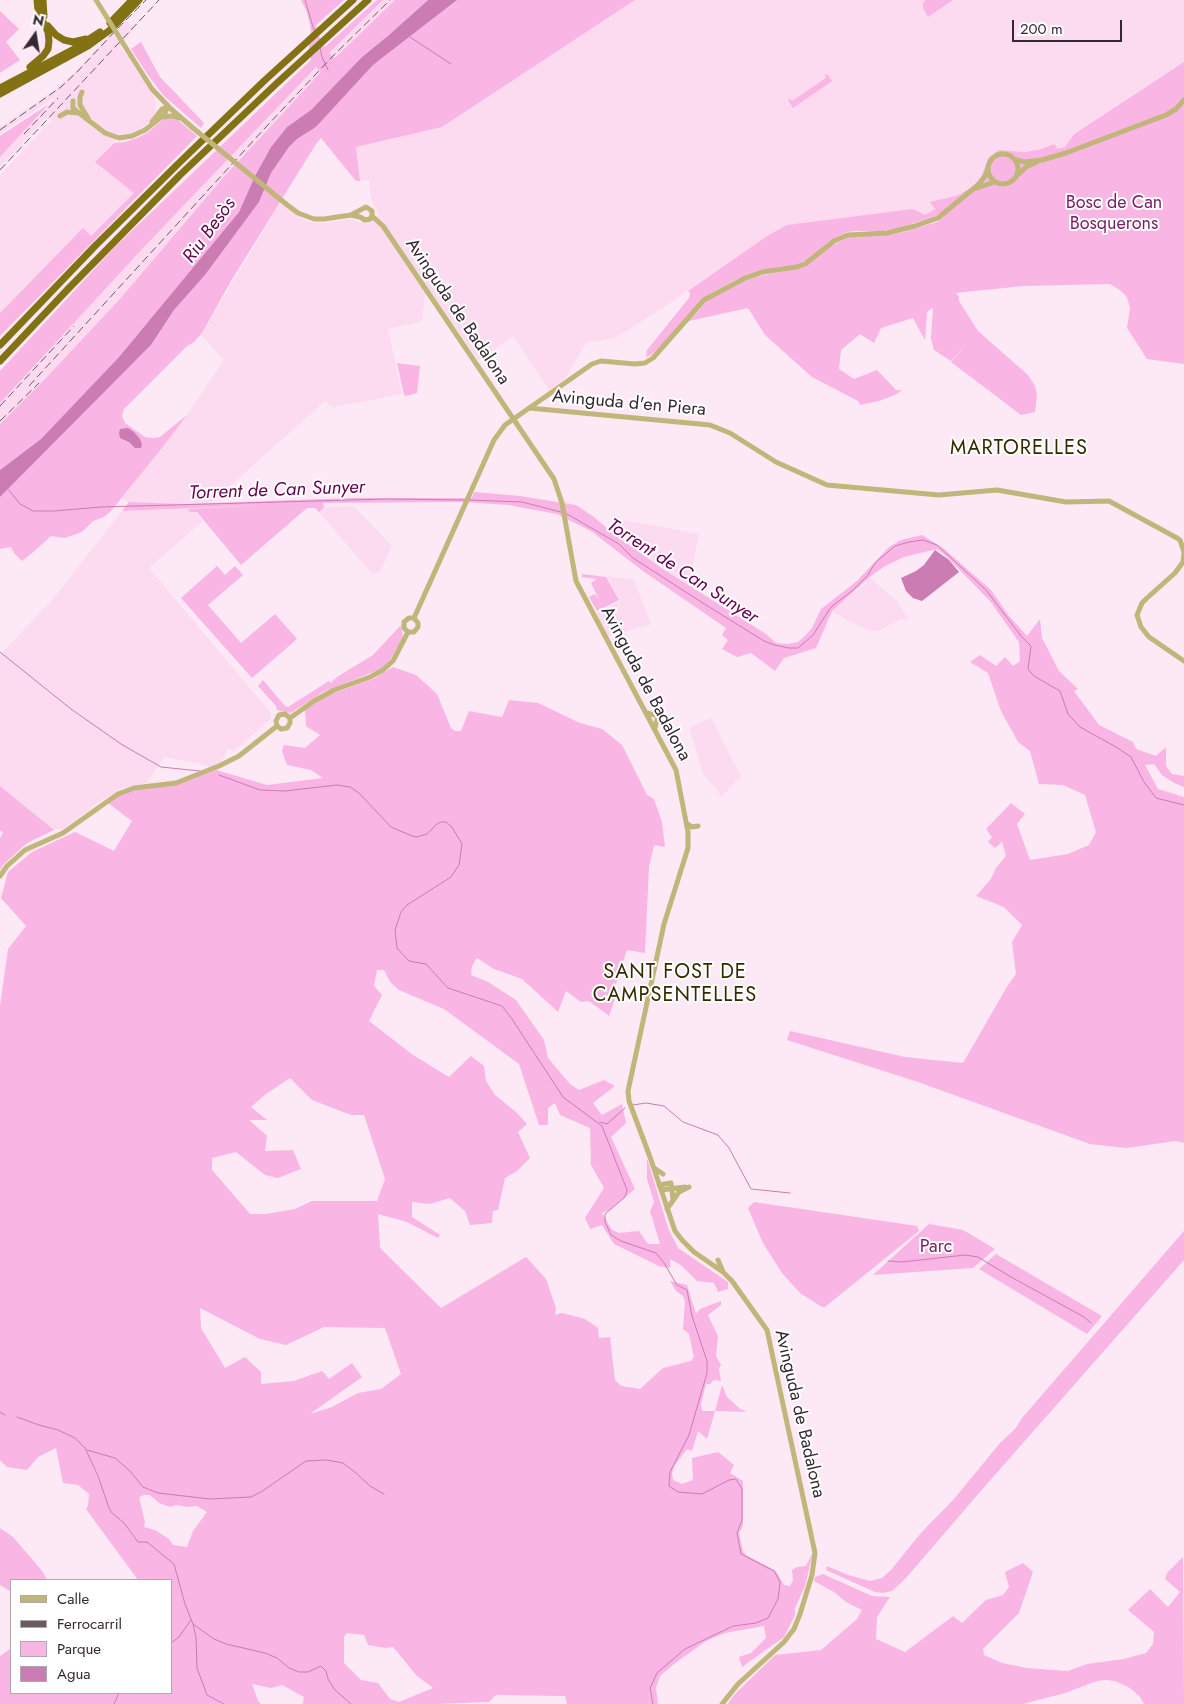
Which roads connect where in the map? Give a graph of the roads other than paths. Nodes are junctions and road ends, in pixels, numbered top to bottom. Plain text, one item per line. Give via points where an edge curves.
1 (40, 0) edge
2 (96, 0) edge
3 (132, 0) edge
4 (139, 0) edge
5 (353, 0) edge
6 (368, 0) edge
7 (98, 34) junction
8 (0, 86) edge
9 (152, 89) junction
10 (82, 92) dead end
11 (0, 94) edge
12 (1184, 100) edge
13 (72, 103) dead end
14 (168, 106) junction
15 (80, 111) junction
16 (60, 116) dead end
17 (159, 116) junction
18 (182, 119) junction
19 (1016, 160) junction
20 (1042, 160) junction
21 (988, 169) junction
22 (1018, 175) junction
23 (994, 182) junction
24 (972, 190) junction
25 (361, 209) junction
26 (351, 215) junction
27 (372, 216) junction
28 (360, 217) junction
29 (0, 345) edge
30 (0, 361) edge
31 (528, 408) junction
32 (513, 420) junction
33 (1184, 552) edge
34 (414, 618) junction
35 (408, 632) junction
36 (1184, 661) edge
37 (290, 718) junction
38 (277, 726) junction
39 (687, 824) junction
40 (698, 826) dead end
41 (693, 831) dead end
42 (688, 837) junction
43 (0, 876) edge
44 (654, 1168) junction
45 (663, 1174) dead end
46 (660, 1188) junction
47 (672, 1188) junction
48 (673, 1199) junction
49 (667, 1208) junction
50 (718, 1260) dead end
51 (723, 1272) junction
52 (722, 1704) edge

1 - 7 highway via 47,23 60,38 73,42
1 - 8 highway via 38,11 48,32 48,48 36,64
2 - 9 street, bridge
3 - 7 highway
4 - 11 highway via 88,46
5 - 29 highway via 141,200
6 - 30 highway via 140,216
7 - 8 highway
9 - 14 street
9 - 17 street via 158,100
10 - 15 street
12 - 20 street via 1166,115
13 - 15 street via 77,104
14 - 17 street via 166,113
14 - 18 street
15 - 16 street
15 - 17 street via 105,133 116,137 128,137 145,130
17 - 18 street
18 - 26 street, bridge via 298,213 314,219
19 - 20 street
19 - 21 street via 1009,155 999,155 990,161
19 - 22 street
20 - 22 street via 1026,167
21 - 23 street
21 - 24 street
22 - 23 street via 1010,183
23 - 24 street
24 - 31 street via 930,221 887,233 848,234 805,264 740,280 704,300 649,361 635,364 595,362
25 - 26 street
25 - 27 street via 369,208
25 - 28 street
26 - 28 street
27 - 28 street via 367,220
27 - 32 street, Avinguda de Badalona via 383,226
31 - 32 street
31 - 33 street, Avinguda d'en Piera via 710,425 730,433 776,462 827,485 939,495 997,490 1066,502 1109,501 1180,540
32 - 34 street via 494,440
32 - 39 street, Avinguda de Badalona via 554,479 562,502 576,582 647,713 658,716 655,728 676,770
33 - 36 street via 1183,562 1147,598 1137,615 1149,637
34 - 35 street via 418,627 414,632
34 - 35 street via 404,622
35 - 37 street via 393,661 383,670 329,693
37 - 38 street via 287,728
37 - 38 street via 285,714 279,715
38 - 43 street via 239,756 219,766 176,783 134,788 118,794 63,833 26,850
39 - 40 street
39 - 42 street, Avinguda de Badalona
41 - 42 street
42 - 44 street, Avinguda de Badalona via 688,848 664,924 628,1092 631,1110
44 - 45 street
44 - 46 street, Avinguda de Badalona
46 - 47 street
46 - 49 street, Avinguda de Badalona
47 - 48 street
47 - 48 street via 689,1186
48 - 49 street
49 - 51 street, Avinguda de Badalona via 675,1231 682,1240
50 - 51 street
51 - 52 street, Avinguda de Badalona via 753,1308 770,1336 815,1558 800,1614 791,1634 738,1684

